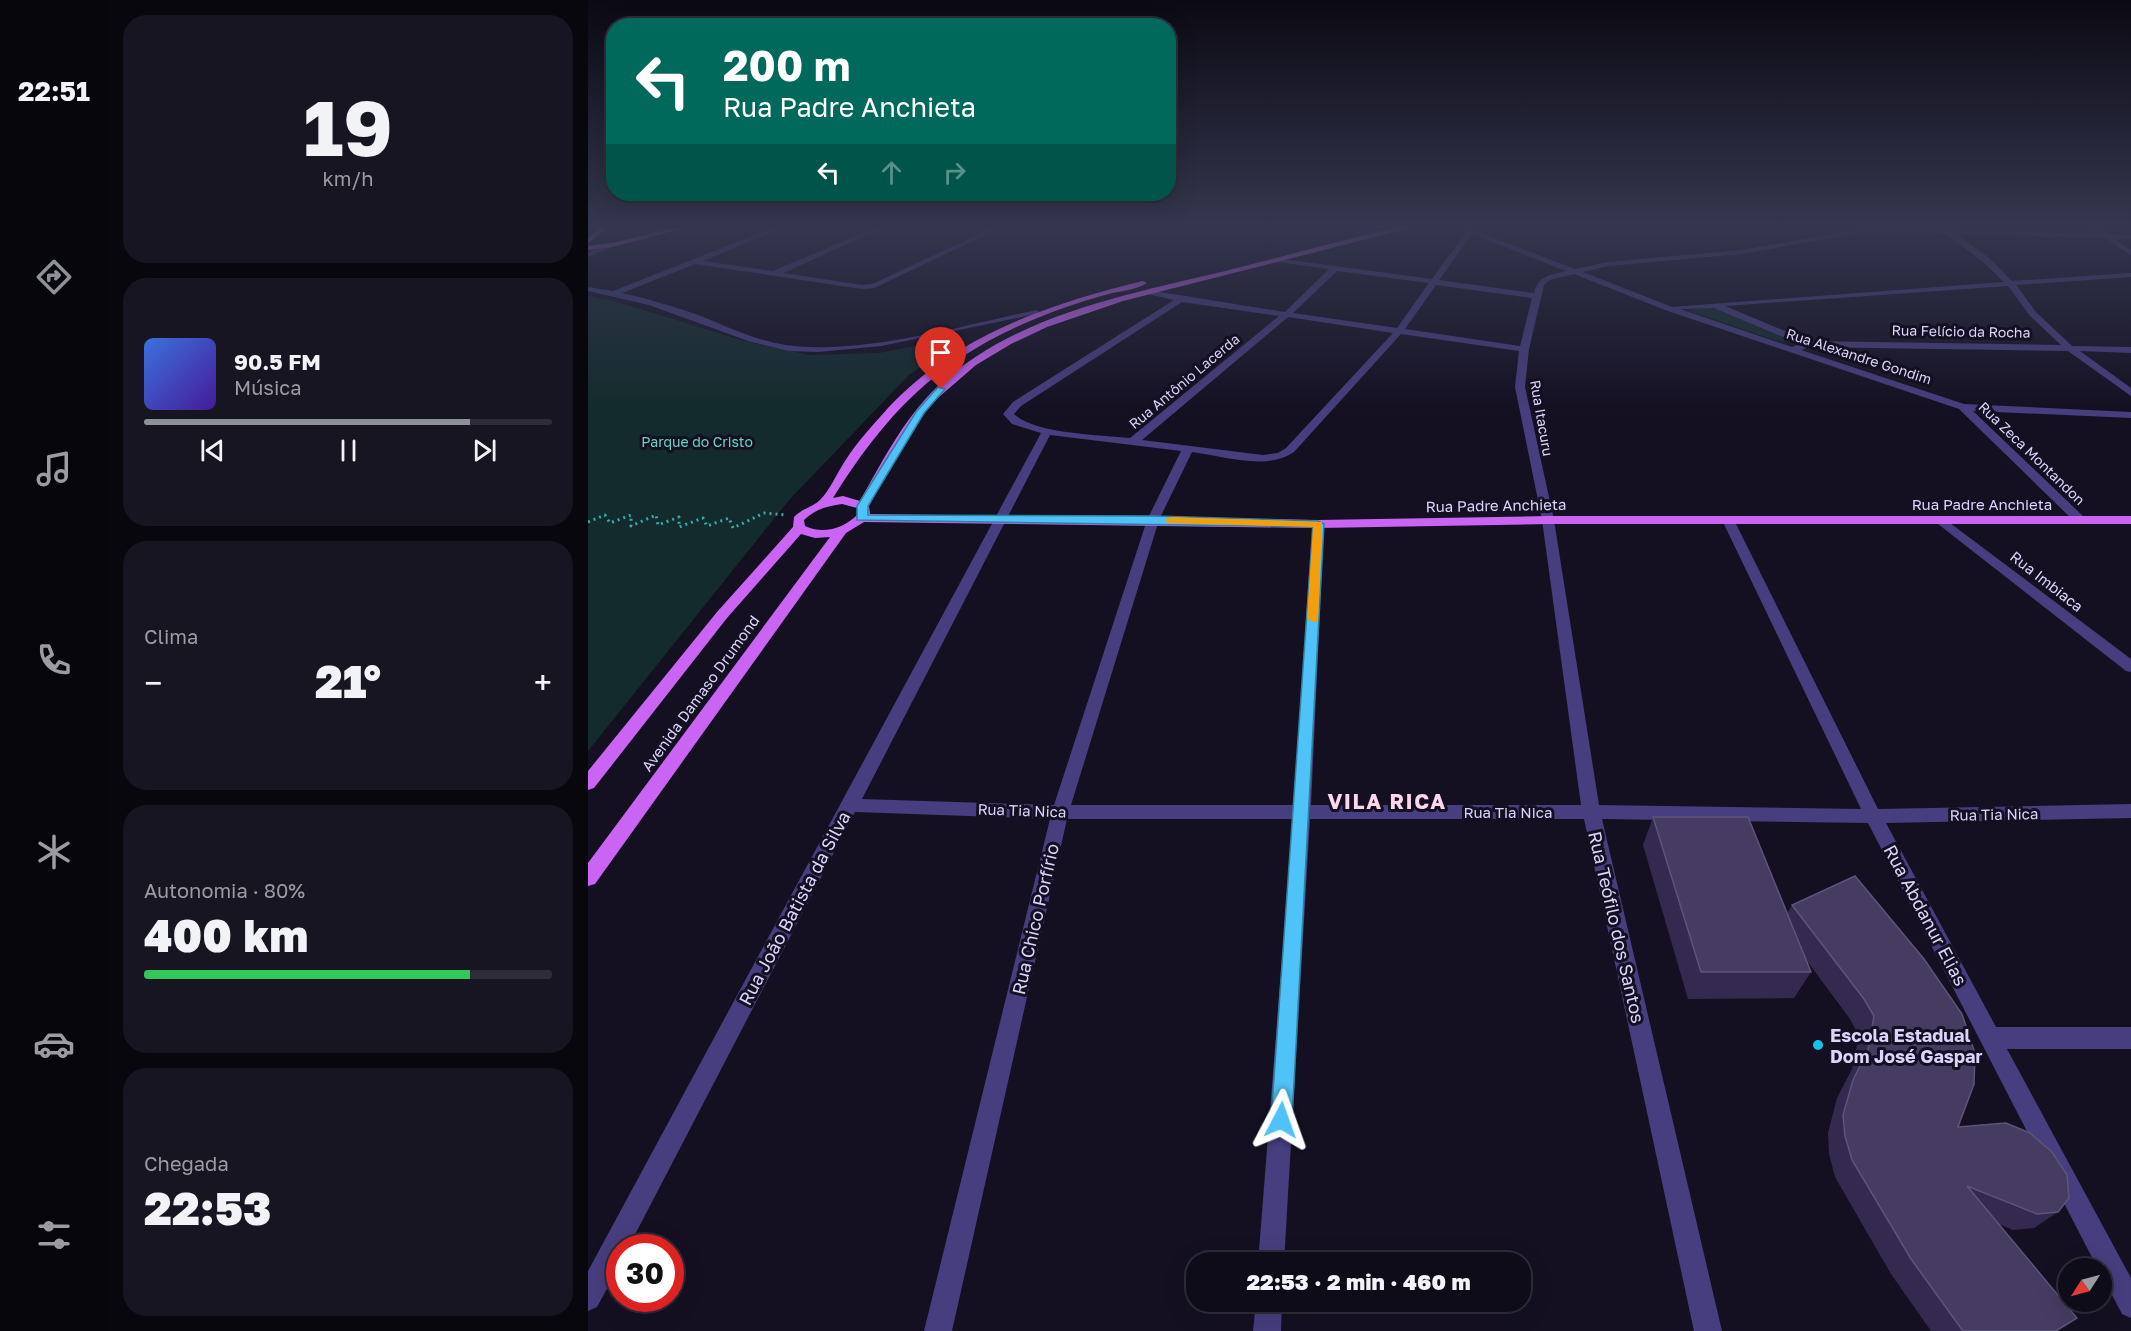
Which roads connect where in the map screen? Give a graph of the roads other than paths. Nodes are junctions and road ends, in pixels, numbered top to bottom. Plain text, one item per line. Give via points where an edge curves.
1 (630, 287) edge
2 (1125, 287) edge
3 (1170, 287) edge
4 (1315, 287) edge
5 (1429, 287) edge
6 (1471, 287) edge
7 (1539, 287) edge
8 (1613, 287) edge
9 (1955, 287) edge
10 (2013, 287) edge
11 (588, 289) edge
12 (1151, 292) junction
13 (615, 293) junction
14 (1536, 296) junction
15 (1181, 299) junction
16 (1714, 305) junction
17 (1668, 308) junction
18 (1037, 313) junction
19 (1287, 314) junction
20 (1399, 331) junction
21 (1808, 344) junction
22 (2068, 347) junction
23 (1524, 349) junction
24 (1792, 350) junction
25 (2131, 350) edge
26 (2131, 393) edge
27 (1963, 407) junction
28 (2131, 415) edge
29 (1047, 430) junction
30 (1132, 442) junction
31 (1188, 448) junction
32 (824, 503) junction
33 (862, 512) junction
34 (1000, 518) junction
35 (1153, 520) junction
36 (1548, 520) junction
37 (1728, 520) junction
38 (1942, 520) junction
39 (2080, 520) junction
40 (2131, 520) edge
41 (800, 522) junction
42 (1318, 524) junction
43 (842, 530) junction
44 (2131, 667) edge
45 (588, 783) edge
46 (849, 805) junction
47 (1302, 811) junction
48 (2131, 811) edge
49 (1060, 812) junction
50 (1591, 812) junction
51 (1873, 816) junction
52 (588, 878) edge
53 (1992, 1038) junction
54 (2131, 1038) edge
55 (1272, 1252) edge
56 (588, 1298) edge
57 (2131, 1305) edge
58 (1268, 1312) edge
59 (938, 1331) edge
60 (1267, 1331) edge
61 (1708, 1331) edge

1 - 13 street
2 - 18 main road
3 - 12 main road
4 - 19 street, Rua Antônio Lacerda
5 - 20 street
6 - 14 street
7 - 14 street
8 - 17 street, Rua Alexandre Gondim
9 - 16 street
10 - 22 street
11 - 13 street
12 - 15 street
12 - 33 main road via 1051,321 986,354 941,389 920,412
13 - 18 street via 750,339 789,348 880,343
14 - 23 street, Rua Itacuru
15 - 19 street
15 - 29 street via 1017,404 1008,414 1016,422
16 - 17 street
16 - 21 street
17 - 24 street, Rua Alexandre Gondim
18 - 32 main road via 958,352 930,373 863,444
19 - 20 street
19 - 30 street, Rua Antônio Lacerda
20 - 23 street
20 - 31 street via 1281,456 1263,458
21 - 22 street, Rua Felício da Rocha
21 - 24 street, Rua Felício da Rocha
22 - 25 street, Rua Felício da Rocha
22 - 26 street
23 - 36 street, Rua Itacuru via 1520,387
24 - 27 street, Rua Alexandre Gondim
27 - 28 street, Rua Alexandre Gondim
27 - 39 street, Rua Zeca Montandon
29 - 30 street
29 - 34 street, Rua João Batista da Silva
30 - 31 street
31 - 35 street, Rua Chico Porfírio
32 - 33 main road, Rua Padre Anchieta via 843,500
32 - 41 main road, Avenida Damaso Drumond
33 - 34 main road, Rua Padre Anchieta
33 - 43 main road
34 - 35 main road, Rua Padre Anchieta
34 - 46 street, Rua João Batista da Silva
35 - 42 main road, Rua Padre Anchieta
35 - 49 street, Rua Chico Porfírio
36 - 37 main road, Rua Padre Anchieta
36 - 42 main road, Rua Padre Anchieta
36 - 50 street, Rua Teófilo dos Santos
37 - 38 main road, Rua Padre Anchieta
37 - 51 street, Rua Abdanur Elias
38 - 39 main road, Rua Padre Anchieta
38 - 44 street, Rua Imbiaca
39 - 40 main road, Rua Padre Anchieta
41 - 43 main road via 811,534
41 - 45 main road, Avenida Damaso Drumond
42 - 47 street
43 - 52 main road, Avenida Damaso Drumond
46 - 49 street, Rua Tia Nica
46 - 56 street, Rua João Batista da Silva
47 - 49 street, Rua Tia Nica
47 - 50 street, Rua Tia Nica
47 - 55 street
48 - 51 street, Rua Tia Nica
49 - 59 street, Rua Chico Porfírio
50 - 51 street, Rua Tia Nica
50 - 61 street, Rua Teófilo dos Santos
51 - 53 street, Rua Abdanur Elias
53 - 54 street
53 - 57 street, Rua Abdanur Elias
58 - 60 street

